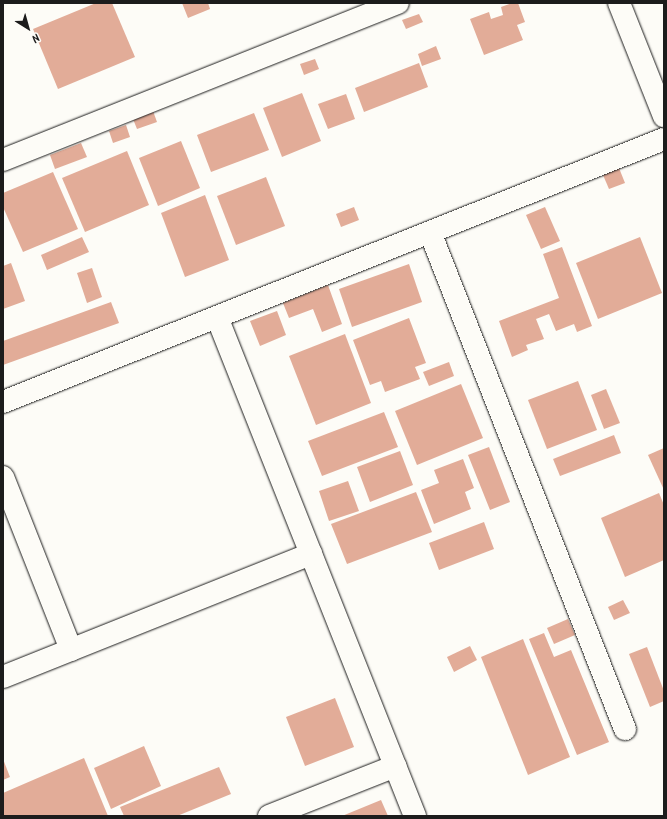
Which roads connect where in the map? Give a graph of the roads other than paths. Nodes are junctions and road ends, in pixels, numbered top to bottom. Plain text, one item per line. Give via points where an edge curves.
1 (398, 3) edge
2 (619, 3) edge
3 (664, 116) edge
4 (664, 139) edge
5 (3, 160) edge
6 (430, 232) junction
7 (217, 316) junction
8 (3, 402) edge
9 (3, 477) edge
10 (311, 554) junction
11 (71, 650) junction
12 (3, 677) edge
13 (625, 728) dead end
14 (395, 766) junction
15 (269, 816) edge
16 (415, 816) edge

1 - 5 street
2 - 3 street
4 - 6 street
6 - 7 street
6 - 13 street
7 - 8 street
7 - 10 street
9 - 11 street
10 - 11 street
10 - 14 street
11 - 12 street
14 - 15 street
14 - 16 street

